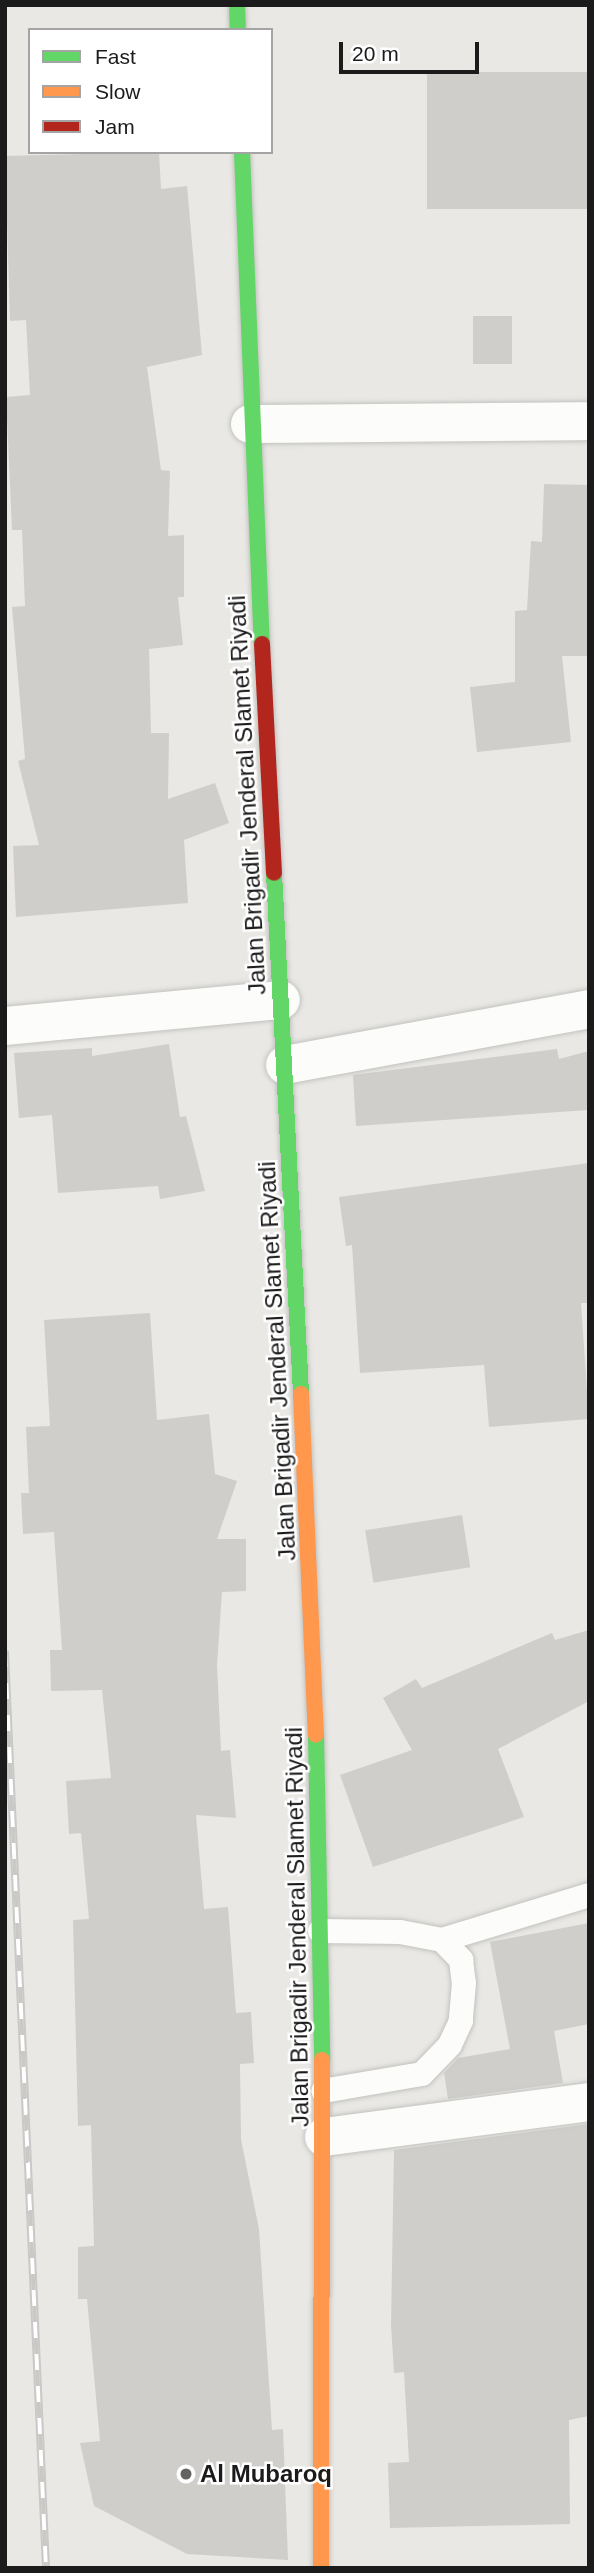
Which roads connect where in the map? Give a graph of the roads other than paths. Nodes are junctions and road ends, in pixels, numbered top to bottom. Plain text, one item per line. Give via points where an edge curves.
1 (237, 5) edge
2 (238, 28) edge
3 (242, 154) edge
4 (589, 421) edge
5 (250, 424) junction
6 (281, 1000) junction
7 (589, 1009) edge
8 (5, 1026) edge
9 (285, 1065) junction
10 (589, 1895) edge
11 (320, 1931) junction
12 (442, 1940) junction
13 (323, 2091) junction
14 (589, 2102) edge
15 (324, 2137) junction
16 (321, 2568) edge

1 - 2 main road
3 - 5 main road, Jalan Brigadir Jenderal Slamet Riyadi
4 - 5 street
5 - 6 main road, Jalan Brigadir Jenderal Slamet Riyadi
6 - 8 street
6 - 9 main road, Jalan Brigadir Jenderal Slamet Riyadi
7 - 9 street
9 - 11 main road, Jalan Brigadir Jenderal Slamet Riyadi via 314,1638
10 - 12 lane
11 - 12 lane via 400,1932
11 - 13 main road, Jalan Brigadir Jenderal Slamet Riyadi
12 - 13 lane via 461,1960 464,1983 461,2021 450,2045 422,2074
13 - 15 main road, Jalan Brigadir Jenderal Slamet Riyadi
14 - 15 street
15 - 16 main road, Jalan Brigadir Jenderal Slamet Riyadi

